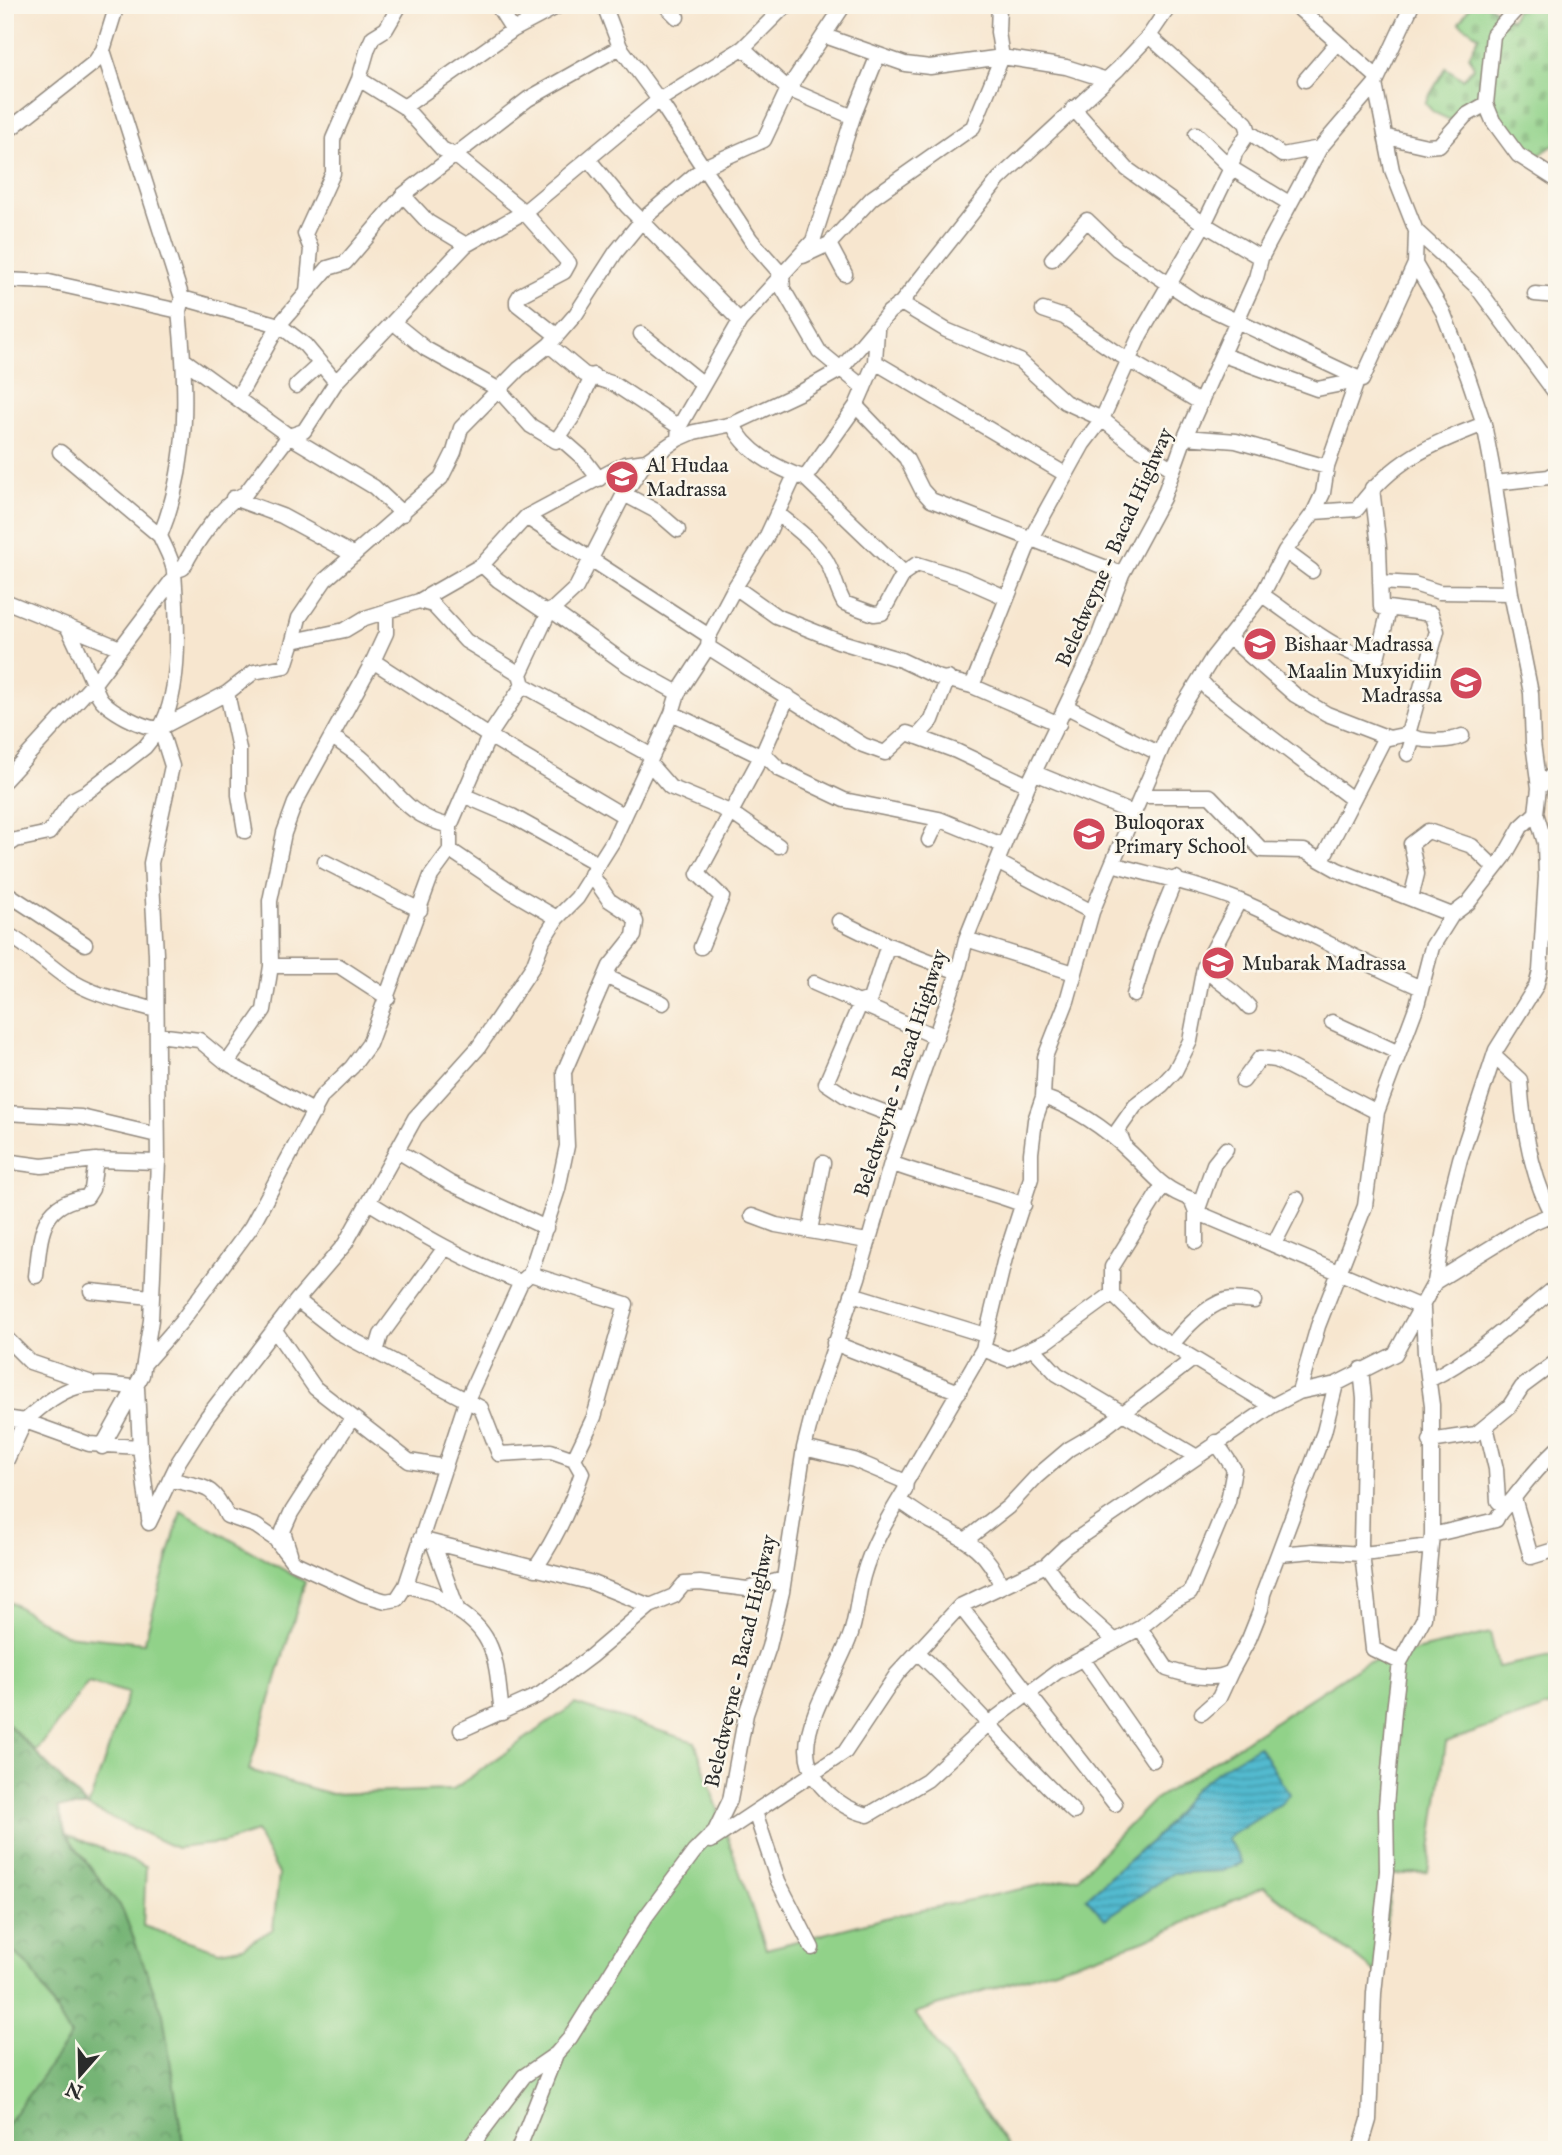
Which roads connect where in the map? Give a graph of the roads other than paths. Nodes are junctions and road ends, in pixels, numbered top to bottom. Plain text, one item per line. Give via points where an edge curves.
1 (117, 5) edge
2 (400, 5) edge
3 (497, 5) edge
4 (560, 5) edge
5 (665, 5) edge
6 (790, 5) edge
7 (844, 5) edge
8 (999, 5) edge
9 (1412, 5) edge
10 (1520, 5) edge
11 (606, 6) edge
12 (1302, 7) edge
13 (1164, 8) edge
14 (677, 17) dead end
15 (513, 30) junction
16 (825, 36) junction
17 (1149, 36) junction
18 (1336, 44) junction
19 (620, 47) junction
20 (743, 48) junction
21 (103, 50) junction
22 (878, 55) junction
23 (1002, 57) junction
24 (359, 79) junction
25 (1104, 79) junction
26 (1305, 80) dead end
27 (1376, 80) junction
28 (789, 89) junction
29 (659, 100) junction
30 (1486, 104) junction
31 (404, 107) junction
32 (1073, 108) junction
33 (853, 117) junction
34 (1249, 132) junction
35 (5, 133) edge
36 (1196, 134) dead end
37 (1387, 137) junction
38 (1320, 148) junction
39 (456, 156) junction
40 (589, 159) junction
41 (704, 167) junction
42 (1231, 168) junction
43 (1557, 180) edge
44 (403, 195) junction
45 (1289, 203) junction
46 (524, 212) junction
47 (643, 219) junction
48 (1204, 224) junction
49 (1416, 231) junction
50 (830, 244) junction
51 (466, 245) junction
52 (801, 257) junction
53 (1261, 258) junction
54 (1052, 259) dead end
55 (1415, 264) junction
56 (845, 274) dead end
57 (782, 275) junction
58 (5, 280) edge
59 (1170, 285) junction
60 (307, 291) junction
61 (1535, 294) dead end
62 (1557, 296) edge
63 (901, 303) junction
64 (180, 305) junction
65 (1043, 310) dead end
66 (740, 321) junction
67 (1236, 322) junction
68 (394, 323) junction
69 (279, 325) junction
70 (877, 330) junction
71 (641, 334) dead end
72 (552, 339) junction
73 (1223, 355) junction
74 (184, 360) junction
75 (1130, 361) junction
76 (875, 362) junction
77 (320, 364) junction
78 (840, 370) junction
79 (593, 375) junction
80 (1360, 381) junction
81 (336, 382) junction
82 (702, 383) junction
83 (296, 386) dead end
84 (864, 388) junction
85 (498, 389) junction
86 (1557, 395) edge
87 (238, 397) junction
88 (1201, 403) junction
89 (856, 406) junction
90 (1102, 419) junction
91 (733, 424) junction
92 (1484, 424) junction
93 (679, 433) junction
94 (289, 436) junction
95 (559, 437) junction
96 (1185, 437) junction
97 (60, 452) dead end
98 (646, 461) junction
99 (1327, 467) junction
100 (1174, 468) junction
101 (1557, 472) edge
102 (1065, 474) junction
103 (800, 477) junction
104 (599, 479) junction
105 (1495, 483) junction
106 (1372, 488) junction
107 (624, 494) junction
108 (233, 498) junction
109 (1314, 512) junction
110 (777, 513) junction
111 (403, 514) junction
112 (526, 517) junction
113 (678, 530) dead end
114 (160, 536) junction
115 (1031, 538) junction
116 (1285, 551) junction
117 (354, 555) junction
118 (591, 561) junction
119 (482, 565) junction
120 (1312, 570) dead end
121 (904, 573) junction
122 (1122, 574) junction
123 (173, 575) junction
124 (1380, 582) junction
125 (734, 587) junction
126 (1511, 593) junction
127 (1262, 595) junction
128 (1005, 597) junction
129 (5, 601) edge
130 (419, 601) junction
131 (1389, 610) junction
132 (550, 612) junction
133 (386, 613) junction
134 (67, 626) junction
135 (1230, 638) junction
136 (293, 641) junction
137 (708, 641) junction
138 (120, 648) junction
139 (373, 661) junction
140 (948, 678) junction
141 (521, 679) junction
142 (1200, 680) junction
143 (94, 682) junction
144 (972, 686) junction
145 (678, 692) junction
146 (227, 693) junction
147 (788, 696) junction
148 (1067, 707) junction
149 (672, 713) junction
150 (1059, 724) junction
151 (160, 728) junction
152 (489, 736) junction
153 (1410, 736) junction
154 (1462, 736) dead end
155 (333, 737) junction
156 (917, 737) junction
157 (1385, 737) junction
158 (1158, 753) junction
159 (1408, 754) dead end
160 (762, 755) junction
161 (650, 760) junction
162 (1557, 769) edge
163 (1031, 779) junction
164 (5, 780) edge
165 (1539, 788) junction
166 (465, 796) junction
167 (1143, 796) junction
168 (1352, 799) junction
169 (730, 812) junction
170 (1133, 813) junction
171 (1536, 813) junction
172 (624, 816) junction
173 (939, 819) junction
174 (450, 825) junction
175 (245, 831) dead end
176 (929, 840) dead end
177 (1002, 845) junction
178 (779, 846) dead end
179 (5, 847) edge
180 (450, 850) junction
181 (1322, 860) junction
182 (325, 862) dead end
183 (997, 862) junction
184 (1112, 864) junction
185 (1495, 868) junction
186 (595, 869) junction
187 (1176, 878) junction
188 (1551, 880) edge
189 (5, 892) edge
190 (1411, 898) junction
191 (1239, 901) junction
192 (420, 910) junction
193 (1092, 912) junction
194 (1452, 915) junction
195 (557, 918) junction
196 (839, 921) dead end
197 (5, 933) edge
198 (966, 939) junction
199 (85, 944) dead end
200 (888, 945) junction
201 (701, 947) dead end
202 (271, 966) junction
203 (1204, 967) junction
204 (958, 972) junction
205 (1074, 973) junction
206 (607, 978) junction
207 (814, 983) dead end
208 (1419, 987) junction
209 (1134, 995) dead end
210 (388, 998) junction
211 (861, 1002) junction
212 (663, 1003) dead end
213 (1249, 1007) dead end
214 (155, 1010) junction
215 (1332, 1022) dead end
216 (157, 1034) junction
217 (936, 1037) junction
218 (1399, 1053) junction
219 (1496, 1058) junction
220 (227, 1063) junction
221 (1243, 1081) dead end
222 (1042, 1097) junction
223 (315, 1112) junction
224 (1377, 1112) junction
225 (5, 1113) edge
226 (907, 1121) junction
227 (157, 1135) junction
228 (1125, 1147) junction
229 (1226, 1149) dead end
230 (396, 1150) junction
231 (96, 1160) junction
232 (5, 1161) edge
233 (158, 1162) junction
234 (823, 1163) dead end
235 (891, 1163) junction
236 (1162, 1187) junction
237 (1297, 1199) dead end
238 (370, 1203) junction
239 (1024, 1205) junction
240 (1196, 1212) junction
241 (752, 1216) dead end
242 (1555, 1217) edge
243 (547, 1227) junction
244 (810, 1231) junction
245 (867, 1241) junction
246 (1196, 1242) dead end
247 (1274, 1244) junction
248 (444, 1249) junction
249 (1342, 1272) junction
250 (36, 1276) dead end
251 (526, 1278) junction
252 (1436, 1282) junction
253 (1557, 1286) edge
254 (91, 1291) dead end
255 (852, 1294) junction
256 (1112, 1294) junction
257 (151, 1297) junction
258 (297, 1300) junction
259 (1254, 1301) dead end
260 (1423, 1308) junction
261 (274, 1329) junction
262 (5, 1337) edge
263 (984, 1342) junction
264 (834, 1343) junction
265 (1171, 1346) junction
266 (1034, 1349) junction
267 (376, 1352) junction
268 (1194, 1359) junction
269 (1557, 1360) edge
270 (145, 1363) junction
271 (1361, 1369) junction
272 (1431, 1380) junction
273 (89, 1382) junction
274 (1336, 1384) junction
275 (137, 1388) junction
276 (959, 1392) junction
277 (1299, 1392) junction
278 (466, 1402) junction
279 (1272, 1406) junction
280 (1123, 1411) junction
281 (5, 1418) edge
282 (352, 1418) junction
283 (25, 1421) junction
284 (1486, 1426) junction
285 (1430, 1441) junction
286 (1216, 1442) junction
287 (102, 1447) junction
288 (140, 1447) junction
289 (804, 1448) junction
290 (1197, 1457) junction
291 (1554, 1458) edge
292 (574, 1459) junction
293 (5, 1464) edge
294 (445, 1467) junction
295 (170, 1479) junction
296 (906, 1482) junction
297 (899, 1501) junction
298 (1509, 1502) junction
299 (420, 1539) junction
300 (967, 1539) junction
301 (1432, 1541) junction
302 (434, 1545) junction
303 (1557, 1549) edge
304 (1280, 1554) junction
305 (1363, 1554) junction
306 (293, 1562) junction
307 (1046, 1565) junction
308 (535, 1569) junction
309 (784, 1579) junction
310 (406, 1585) junction
311 (1001, 1586) junction
312 (650, 1606) junction
313 (960, 1606) junction
314 (458, 1611) junction
315 (1140, 1628) junction
316 (1114, 1639) junction
317 (917, 1652) junction
318 (1082, 1658) junction
319 (1401, 1662) junction
320 (1231, 1672) junction
321 (1030, 1694) junction
322 (502, 1713) junction
323 (1202, 1713) dead end
324 (988, 1724) junction
325 (461, 1731) dead end
326 (1153, 1760) dead end
327 (812, 1775) junction
328 (1115, 1804) dead end
329 (755, 1812) junction
330 (1074, 1812) dead end
331 (694, 1852) junction
332 (812, 1948) dead end
333 (556, 2054) junction
334 (468, 2150) edge
335 (518, 2150) edge
336 (1360, 2150) edge

1 - 21 street
2 - 24 street via 386,29 373,37
3 - 15 street
4 - 15 street
5 - 14 street
6 - 20 street
7 - 16 street
8 - 23 street
9 - 27 street, Beledweyne - Bacad Highway
10 - 30 street via 1493,34
11 - 19 street
12 - 18 street
13 - 17 street
15 - 31 street
16 - 22 street
16 - 28 street
17 - 25 street
17 - 34 street via 1246,123
18 - 26 street
18 - 27 street
19 - 29 street
19 - 39 street via 528,99
20 - 28 street
20 - 29 street
21 - 35 street via 95,62
21 - 64 street
22 - 23 street via 930,67
22 - 33 street
23 - 25 street via 1066,67
23 - 50 street via 974,127 872,198
24 - 31 street
24 - 60 street via 333,139 333,173 305,234 311,249
25 - 32 street
27 - 37 street
27 - 38 street, Beledweyne - Bacad Highway
28 - 33 street
28 - 41 street via 764,140
29 - 40 street
29 - 41 street
30 - 37 street via 1465,116 1439,145
30 - 43 street via 1518,155
31 - 39 street via 442,149
32 - 48 street via 1127,169
32 - 63 street via 999,178
33 - 52 street via 813,241
34 - 38 street via 1282,155
34 - 42 street
36 - 42 street
37 - 49 street via 1392,170
38 - 45 street, Beledweyne - Bacad Highway
39 - 44 street
39 - 46 street
40 - 46 street
40 - 47 street
41 - 47 street
41 - 57 street via 751,240
42 - 45 street
42 - 48 street
44 - 51 street via 428,222
44 - 60 street via 345,262 328,268
45 - 53 street, Beledweyne - Bacad Highway
46 - 51 street
46 - 72 street via 569,263 564,272 517,300
47 - 66 street
47 - 72 street via 576,314
48 - 53 street
48 - 59 street
49 - 55 street
49 - 86 street via 1476,286
50 - 52 street
50 - 56 street
51 - 68 street
52 - 57 street
53 - 67 street, Beledweyne - Bacad Highway
54 - 59 street via 1087,220 1116,249
55 - 80 street
55 - 92 street via 1443,312
57 - 66 street
57 - 78 street via 783,289 819,351
58 - 64 street via 48,282
59 - 67 street
59 - 75 street
60 - 69 street
61 - 62 street
63 - 70 street
63 - 90 street via 946,330 1020,360 1065,402
64 - 69 street
64 - 74 street
65 - 75 street via 1064,317
66 - 82 street
67 - 73 street, Beledweyne - Bacad Highway
67 - 80 street via 1299,348
68 - 81 street
68 - 85 street via 426,349
69 - 77 street
69 - 87 street
70 - 76 street
70 - 78 street
71 - 82 street
72 - 79 street via 584,374
72 - 85 street
73 - 80 street via 1317,389
73 - 88 street, Beledweyne - Bacad Highway
74 - 87 street
74 - 114 street via 182,456 172,507
75 - 88 street
75 - 90 street
76 - 84 street
76 - 102 street
77 - 81 street
77 - 83 street
78 - 84 street
78 - 91 street
79 - 93 street via 614,384
79 - 95 street
80 - 99 street
81 - 94 street via 304,431
82 - 93 street
84 - 89 street
85 - 95 street via 531,426 556,441
85 - 111 street via 461,428 441,478
87 - 94 street
88 - 96 street, Beledweyne - Bacad Highway
89 - 103 street
89 - 115 street via 906,458 931,500
90 - 100 street
90 - 102 street
91 - 93 street
91 - 103 street via 746,445
92 - 105 street
92 - 106 street via 1420,450
93 - 98 street
94 - 108 street via 244,494
94 - 111 street via 374,487
95 - 104 street
96 - 99 street via 1236,442
96 - 100 street, Beledweyne - Bacad Highway
97 - 114 street
98 - 104 street via 625,464
98 - 107 street
99 - 109 street via 1324,493
100 - 122 street, Beledweyne - Bacad Highway
101 - 105 street via 1549,477
102 - 115 street
103 - 110 street
103 - 121 street
104 - 112 street
105 - 126 street
106 - 109 street via 1357,509
106 - 124 street
107 - 113 street via 656,511
107 - 118 street
108 - 117 street via 282,516
108 - 123 street via 183,568
109 - 116 street
110 - 121 street via 807,538 829,565 844,603 882,613
110 - 125 street
111 - 117 street
112 - 118 street
112 - 119 street
114 - 123 street
115 - 122 street
115 - 128 street
116 - 120 street
116 - 127 street
117 - 136 street via 325,580 299,618
118 - 132 street via 576,588
118 - 137 street
119 - 130 street
119 - 132 street
121 - 128 street via 917,564
122 - 148 street, Beledweyne - Bacad Highway
123 - 138 street
123 - 151 street via 176,643 171,710
124 - 126 street via 1414,584 1439,592
124 - 131 street via 1381,607
125 - 137 street
125 - 140 street via 776,616
126 - 165 street via 1531,693
127 - 131 street via 1343,649 1369,660 1377,658 1381,650
127 - 135 street
128 - 144 street
129 - 134 street
130 - 133 street
130 - 141 street via 433,605 466,641
131 - 153 street via 1431,614 1437,631
132 - 141 street
132 - 145 street via 629,666
133 - 136 street via 345,630
133 - 139 street via 386,633
134 - 138 street
134 - 143 street
135 - 142 street
135 - 157 street via 1295,695 1327,714
136 - 146 street via 285,666 254,672
137 - 145 street
137 - 147 street
138 - 143 street
139 - 152 street
139 - 155 street
140 - 144 street
140 - 156 street via 932,720
141 - 152 street
141 - 161 street
142 - 158 street
142 - 168 street
143 - 151 street via 100,699 130,720
143 - 164 street
144 - 150 street
145 - 149 street
146 - 151 street
146 - 175 street via 239,750
147 - 156 street via 863,745 885,753 907,733
147 - 160 street
148 - 150 street, Beledweyne - Bacad Highway
148 - 158 street
149 - 160 street
149 - 161 street
150 - 163 street, Beledweyne - Bacad Highway
151 - 179 street via 145,747 72,800 49,833
151 - 214 street via 172,766 151,863
152 - 166 street
152 - 172 street
153 - 154 street via 1445,740
153 - 157 street
153 - 159 street
155 - 174 street via 365,761 410,809 430,821
155 - 202 street via 295,803 278,853 270,901
156 - 163 street
157 - 168 street
158 - 167 street
160 - 169 street
160 - 173 street via 779,769 844,800
161 - 169 street via 670,787
161 - 172 street
162 - 165 street
163 - 170 street
163 - 177 street, Beledweyne - Bacad Highway
165 - 171 street
166 - 174 street
166 - 186 street via 512,816
167 - 170 street
167 - 181 street via 1210,796 1262,850 1291,849
168 - 181 street
169 - 178 street
169 - 201 street via 698,874 722,897
170 - 184 street
171 - 185 street via 1521,827
171 - 188 street
172 - 186 street
173 - 176 street
173 - 177 street
174 - 180 street
177 - 183 street, Beledweyne - Bacad Highway
180 - 192 street via 431,876
180 - 195 street
181 - 190 street
182 - 192 street
183 - 193 street
183 - 198 street, Beledweyne - Bacad Highway
184 - 187 street
184 - 193 street
185 - 190 street via 1472,846 1428,831 1411,844 1417,874
185 - 194 street via 1468,903
186 - 195 street via 577,898
186 - 206 street via 609,900 636,922 634,936 610,966
187 - 191 street
187 - 209 street
188 - 219 street via 1536,986 1496,1050
189 - 199 street
190 - 194 street
191 - 203 street
191 - 208 street
192 - 210 street
193 - 205 street
194 - 208 street via 1432,947
195 - 230 street via 533,966 478,1048 415,1118
196 - 200 street
197 - 214 street via 29,945 66,978 91,992
198 - 204 street, Beledweyne - Bacad Highway
198 - 205 street
200 - 204 street
200 - 211 street via 870,999
202 - 210 street via 339,966
202 - 220 street via 264,1010
203 - 213 street
203 - 228 street via 1190,1041 1175,1071 1135,1106 1118,1130
204 - 217 street, Beledweyne - Bacad Highway
205 - 222 street via 1045,1057
206 - 212 street
206 - 243 street via 565,1072 567,1146
207 - 211 street
208 - 218 street
210 - 223 street via 369,1044 322,1096
211 - 217 street
211 - 226 street via 826,1083 850,1099
214 - 216 street
215 - 218 street
216 - 220 street via 199,1040
216 - 227 street
217 - 226 street, Beledweyne - Bacad Highway
218 - 224 street
219 - 242 street via 1520,1080 1522,1117
219 - 252 street via 1460,1159
220 - 223 street
221 - 224 street via 1260,1058 1276,1060
222 - 228 street via 1070,1107
222 - 239 street
223 - 270 street via 251,1227
224 - 249 street via 1366,1206
225 - 227 street via 81,1117
226 - 235 street, Beledweyne - Bacad Highway
227 - 233 street
228 - 236 street
229 - 240 street via 1214,1164
230 - 238 street
230 - 243 street via 450,1183
231 - 232 street via 41,1166
231 - 233 street
231 - 250 street via 87,1197 56,1206 44,1225
233 - 257 street
234 - 244 street
235 - 239 street
235 - 245 street, Beledweyne - Bacad Highway
236 - 240 street via 1191,1199
236 - 256 street via 1112,1267
237 - 247 street
238 - 248 street
238 - 258 street via 345,1244
239 - 263 street
240 - 246 street
240 - 247 street
241 - 244 street
242 - 252 street
243 - 251 street
244 - 245 street
245 - 255 street, Beledweyne - Bacad Highway
247 - 249 street
248 - 251 street
248 - 267 street via 381,1335
249 - 260 street
249 - 277 street via 1318,1326
251 - 278 street
251 - 292 street via 626,1304 594,1417
252 - 260 street
253 - 272 street via 1467,1361
254 - 257 street
255 - 263 street
255 - 264 street, Beledweyne - Bacad Highway
256 - 265 street via 1135,1320
256 - 266 street
257 - 270 street
258 - 261 street
258 - 267 street via 338,1332
259 - 265 street via 1228,1300 1215,1305
260 - 271 street via 1395,1354
260 - 272 street
261 - 282 street via 314,1388
261 - 295 street via 207,1417
262 - 273 street via 30,1362
263 - 266 street via 1008,1359
263 - 276 street
264 - 276 street
264 - 289 street, Beledweyne - Bacad Highway
265 - 268 street
266 - 280 street via 1057,1374
267 - 278 street
268 - 279 street
268 - 280 street
269 - 284 street via 1522,1387 1509,1407
270 - 275 street
271 - 274 street
271 - 305 street
272 - 285 street
273 - 275 street
273 - 283 street via 44,1404
274 - 277 street
274 - 304 street via 1324,1432
275 - 287 street
275 - 288 street
276 - 296 street
277 - 279 street
278 - 292 street via 481,1408 499,1454 551,1451
278 - 294 street
279 - 286 street
280 - 290 street
280 - 300 street via 1069,1449
281 - 283 street
282 - 294 street via 409,1461
282 - 306 street via 290,1513 283,1531
283 - 287 street
283 - 293 street
284 - 285 street via 1476,1434
284 - 298 street via 1498,1501
285 - 301 street
286 - 290 street
286 - 315 street via 1234,1469 1207,1558 1190,1593
287 - 288 street
288 - 295 street via 149,1522
289 - 296 street via 854,1460
289 - 309 street, Beledweyne - Bacad Highway
290 - 307 street via 1065,1547
291 - 298 street via 1527,1479
292 - 308 street via 582,1473 574,1496 559,1535
294 - 299 street
295 - 306 street via 206,1486 216,1493 226,1516 256,1526 275,1539
296 - 297 street
297 - 300 street
297 - 327 street via 878,1533 851,1635 812,1727 807,1749
298 - 301 street via 1496,1520
298 - 303 street via 1531,1557
299 - 302 street
299 - 310 street
300 - 311 street via 985,1554
301 - 305 street
301 - 319 street via 1424,1618
302 - 308 street
302 - 314 street
304 - 305 street
304 - 320 street via 1249,1640
305 - 319 street via 1373,1649
306 - 310 street via 386,1601 397,1599
307 - 311 street
307 - 316 street via 1075,1605
308 - 312 street via 593,1583
309 - 312 street via 747,1589 684,1584 674,1596
309 - 331 street, Beledweyne - Bacad Highway via 769,1647 746,1714 730,1800 715,1831
310 - 314 street via 435,1594
311 - 313 street
312 - 322 street via 549,1687
313 - 317 street
313 - 321 street
314 - 322 street via 485,1633
315 - 316 street
315 - 320 street via 1167,1670 1222,1677
316 - 318 street
317 - 324 street
317 - 327 street via 845,1752
318 - 321 street
318 - 326 street
319 - 336 street via 1386,1806 1387,1871 1374,1993 1368,2120
320 - 323 street via 1219,1698
321 - 324 street
321 - 328 street
322 - 325 street
324 - 327 street via 928,1780 868,1815 839,1803
324 - 330 street
327 - 329 street
329 - 331 street
329 - 332 street via 778,1881
331 - 333 street, Beledweyne - Bacad Highway via 624,1948
333 - 334 street, Beledweyne - Bacad Highway via 524,2076
333 - 335 street

